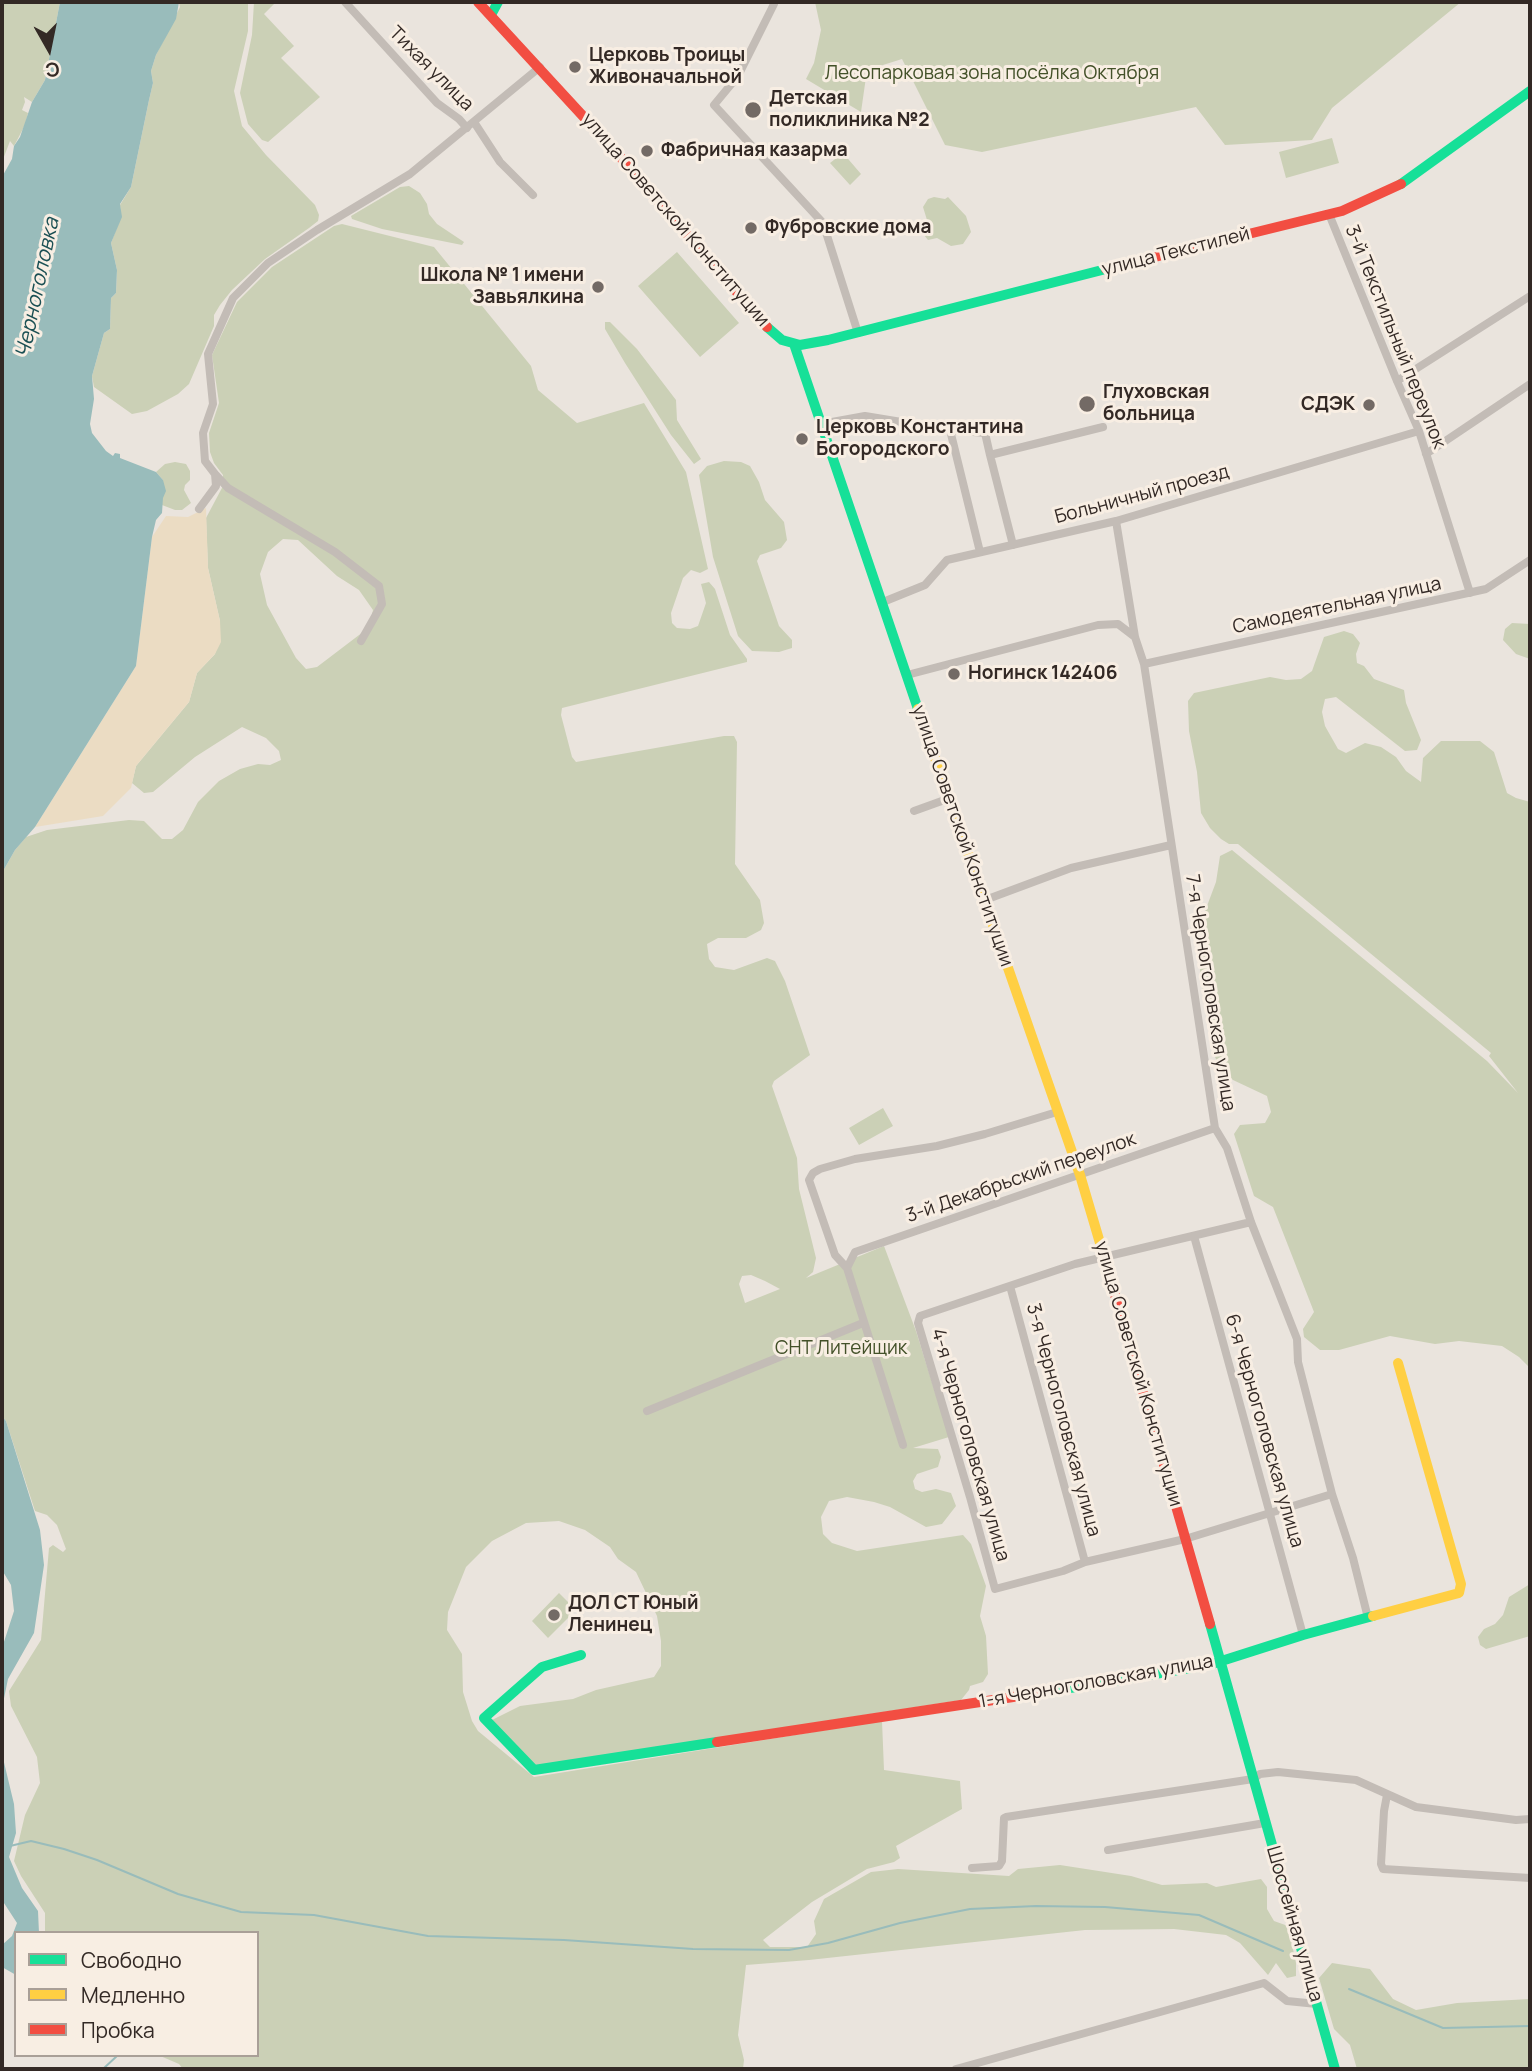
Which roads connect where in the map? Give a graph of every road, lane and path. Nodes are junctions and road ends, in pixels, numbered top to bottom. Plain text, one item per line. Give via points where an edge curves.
1 (345, 2) edge
2 (478, 2) edge
3 (498, 2) edge
4 (774, 4) dead end
5 (491, 15) junction
6 (540, 67) junction
7 (1530, 92) edge
8 (470, 125) junction
9 (533, 195) dead end
10 (1329, 214) junction
11 (1530, 296) edge
12 (858, 333) junction
13 (794, 344) junction
14 (1397, 381) junction
15 (1530, 384) edge
16 (821, 424) junction
17 (1103, 427) dead end
18 (950, 430) junction
19 (1419, 431) junction
20 (1426, 454) junction
21 (990, 455) junction
22 (215, 474) junction
23 (199, 509) dead end
24 (1116, 521) junction
25 (1013, 545) junction
26 (980, 552) junction
27 (1530, 560) edge
28 (1470, 593) junction
29 (883, 602) junction
30 (1135, 637) junction
31 (361, 641) dead end
32 (1144, 664) junction
33 (907, 675) junction
34 (950, 798) junction
35 (914, 811) dead end
36 (1171, 845) junction
37 (985, 900) junction
38 (1057, 1112) junction
39 (1215, 1128) junction
40 (1080, 1175) junction
41 (1251, 1222) junction
42 (1194, 1236) junction
43 (1104, 1257) junction
44 (847, 1268) junction
45 (1010, 1286) junction
46 (863, 1322) junction
47 (1398, 1363) dead end
48 (647, 1411) dead end
49 (903, 1445) dead end
50 (1332, 1494) junction
51 (1270, 1511) junction
52 (1185, 1539) junction
53 (1085, 1562) junction
54 (1368, 1618) junction
55 (1303, 1635) junction
56 (581, 1655) dead end
57 (1221, 1661) junction
58 (1253, 1779) junction
59 (1387, 1795) junction
60 (1530, 1819) edge
61 (1265, 1822) junction
62 (1108, 1850) dead end
63 (971, 1868) dead end
64 (1530, 1878) edge
65 (1317, 2004) junction
66 (956, 2069) edge
67 (1335, 2069) edge

1 - 8 street, Тихая улица via 437,103
2 - 5 street, улица Советской Конституции
3 - 5 street
4 - 12 street via 738,76 714,105 823,223
5 - 6 street, улица Советской Конституции
6 - 8 street
6 - 13 street, улица Советской Конституции via 769,329
7 - 10 street, улица Текстилей via 1402,183
8 - 9 street, Тихая улица
8 - 22 street via 410,174 268,263 233,298 208,354 213,404 203,433 205,461
10 - 12 street, улица Текстилей
10 - 14 street, 3-й Текстильный переулок
11 - 14 street
12 - 13 street, улица Текстилей
13 - 16 street, улица Советской Конституции
14 - 19 street, 3-й Текстильный переулок
15 - 20 street
16 - 18 street via 865,416
16 - 29 street, улица Советской Конституции
17 - 21 street
18 - 21 street via 985,433
18 - 26 street
19 - 20 street, 3-й Текстильный переулок
19 - 24 street, Больничный проезд
20 - 28 street, 3-й Текстильный переулок
21 - 25 street
22 - 23 street via 216,486
22 - 31 street via 228,488 335,552 379,586 382,604
24 - 25 street, Больничный проезд
24 - 30 street, 7-я Черноголовская улица
25 - 26 street, Больничный проезд
26 - 29 street, Больничный проезд via 947,560 925,585
27 - 28 street, Самодеятельная улица via 1486,589
28 - 32 street, Самодеятельная улица
29 - 33 street, улица Советской Конституции
30 - 32 street, 7-я Черноголовская улица
30 - 33 street via 1118,624 1098,625
32 - 36 street, 7-я Черноголовская улица
33 - 34 street, улица Советской Конституции
34 - 35 street
34 - 37 street, улица Советской Конституции
36 - 37 street via 1071,868
36 - 39 street, 7-я Черноголовская улица
37 - 38 street, улица Советской Конституции
38 - 40 street, улица Советской Конституции
38 - 44 street via 985,1135 855,1159 813,1172 810,1184 835,1255
39 - 40 street, 3-й Декабрьский переулок
39 - 41 street, 7-я Черноголовская улица via 1227,1148
40 - 43 street, улица Советской Конституции
40 - 44 street, 3-й Декабрьский переулок via 855,1252
41 - 42 street
41 - 50 street, 7-я Черноголовская улица via 1297,1339 1298,1362
42 - 43 street
42 - 51 street, 6-я Черноголовская улица
43 - 45 street
43 - 52 street, улица Советской Конституции
44 - 46 street
45 - 53 street, 3-я Черноголовская улица
45 - 53 street, 4-я Черноголовская улица via 925,1312 918,1323 995,1589
46 - 48 street
46 - 49 street
47 - 54 street, 1-я Черноголовская улица via 1461,1584 1459,1594
50 - 51 street
50 - 54 street, 7-я Черноголовская улица
51 - 52 street
51 - 55 street, 6-я Черноголовская улица
52 - 53 street
52 - 57 street, улица Советской Конституции
54 - 55 street, 1-я Черноголовская улица
55 - 57 street, 1-я Черноголовская улица
56 - 57 street, 1-я Черноголовская улица via 542,1667 484,1718 534,1770 892,1715 1002,1704
57 - 58 street, улица Советской Конституции
58 - 59 street via 1278,1772 1356,1780
58 - 61 street, Шоссейная улица
58 - 63 street via 1006,1817 999,1866
59 - 60 street via 1416,1807
59 - 64 street via 1383,1869
61 - 62 street
61 - 65 street, Шоссейная улица
65 - 66 street via 1287,2001 1264,1983
65 - 67 street, Шоссейная улица

